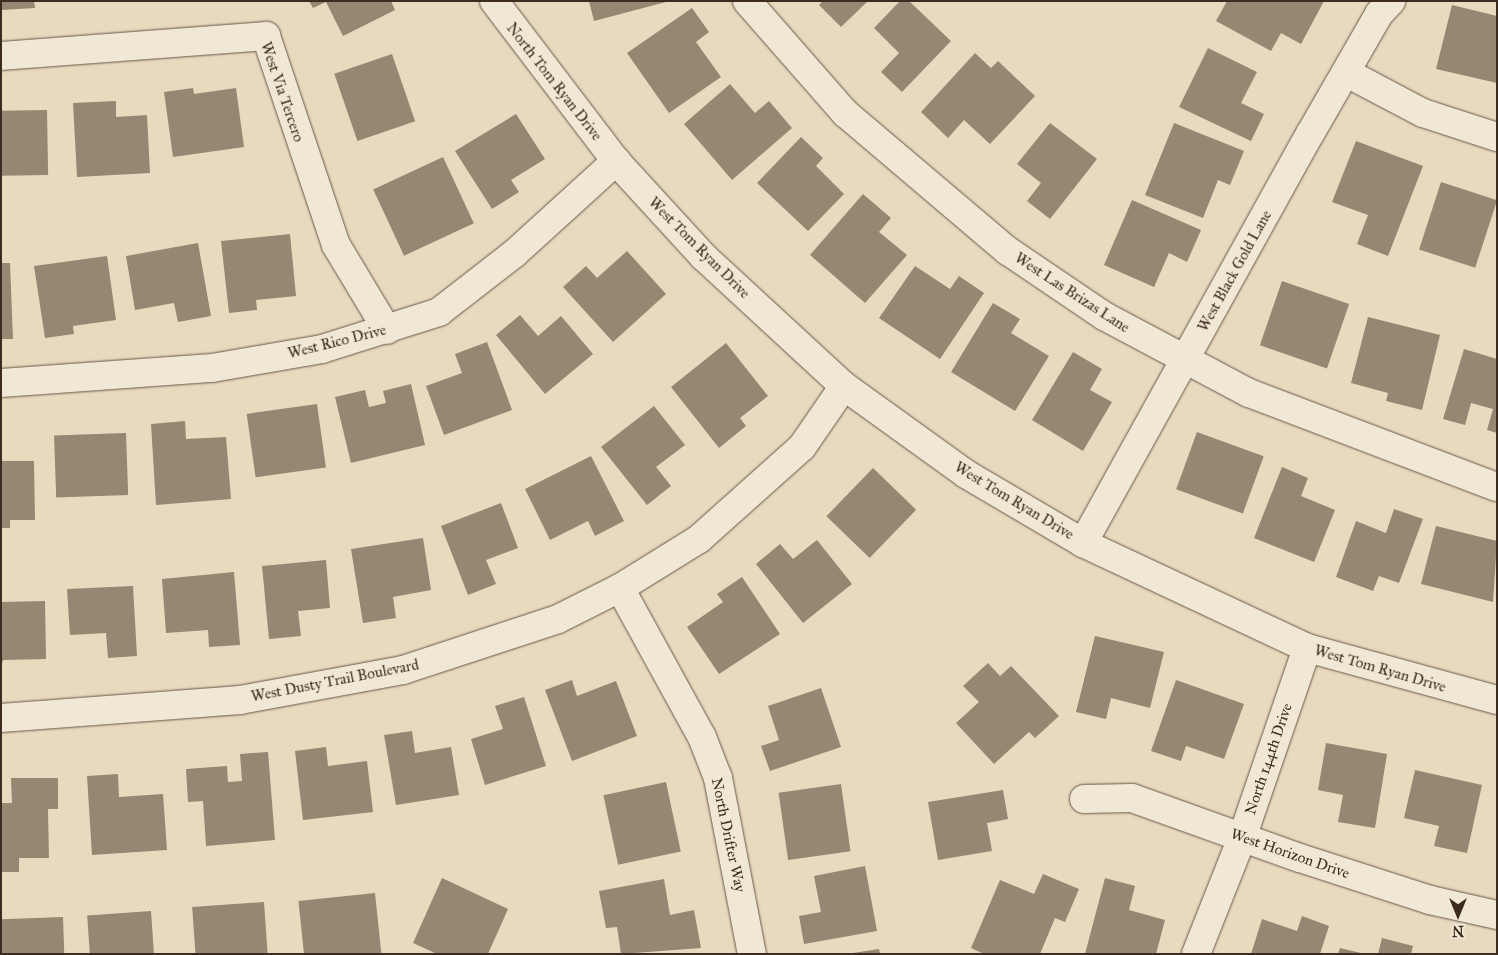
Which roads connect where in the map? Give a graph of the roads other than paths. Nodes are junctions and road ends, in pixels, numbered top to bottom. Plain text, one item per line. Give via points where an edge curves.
1 (494, 1) edge
2 (748, 1) edge
3 (1391, 1) edge
4 (1, 56) edge
5 (1347, 72) junction
6 (1497, 137) edge
7 (616, 161) junction
8 (387, 330) junction
9 (1187, 360) junction
10 (1, 383) edge
11 (844, 386) junction
12 (1497, 487) edge
13 (1083, 543) junction
14 (620, 588) junction
15 (1307, 648) junction
16 (1497, 700) edge
17 (1, 718) edge
18 (1084, 799) dead end
19 (1242, 838) junction
20 (1497, 915) edge
21 (752, 954) edge
22 (1196, 954) edge

1 - 7 street, North Tom Ryan Drive
2 - 9 street, West Las Brizas Lane via 845,113 1008,251 1104,316
3 - 5 street, West Black Gold Lane via 1379,14
4 - 8 street, West Via Tercero via 266,36 336,246
5 - 6 street via 1423,113
5 - 9 street, West Black Gold Lane
7 - 8 street, West Rico Drive via 515,253 439,312
7 - 11 street, West Tom Ryan Drive via 704,257
8 - 10 street, West Rico Drive via 322,349 212,368
9 - 12 street, West Las Brizas Lane via 1249,393
9 - 13 street, West Black Gold Lane
11 - 13 street, West Tom Ryan Drive via 966,474
11 - 14 street, West Dusty Trail Boulevard via 802,447 699,539
13 - 15 street, West Tom Ryan Drive
14 - 17 street, West Dusty Trail Boulevard via 558,619 403,670 240,700
14 - 21 street, North Drifter Way via 702,737 718,778
15 - 16 street, West Tom Ryan Drive
15 - 19 street, North 144th Drive
18 - 19 street, West Horizon Drive via 1132,798
19 - 20 street, West Horizon Drive via 1430,900
19 - 22 street, North 144th Drive

